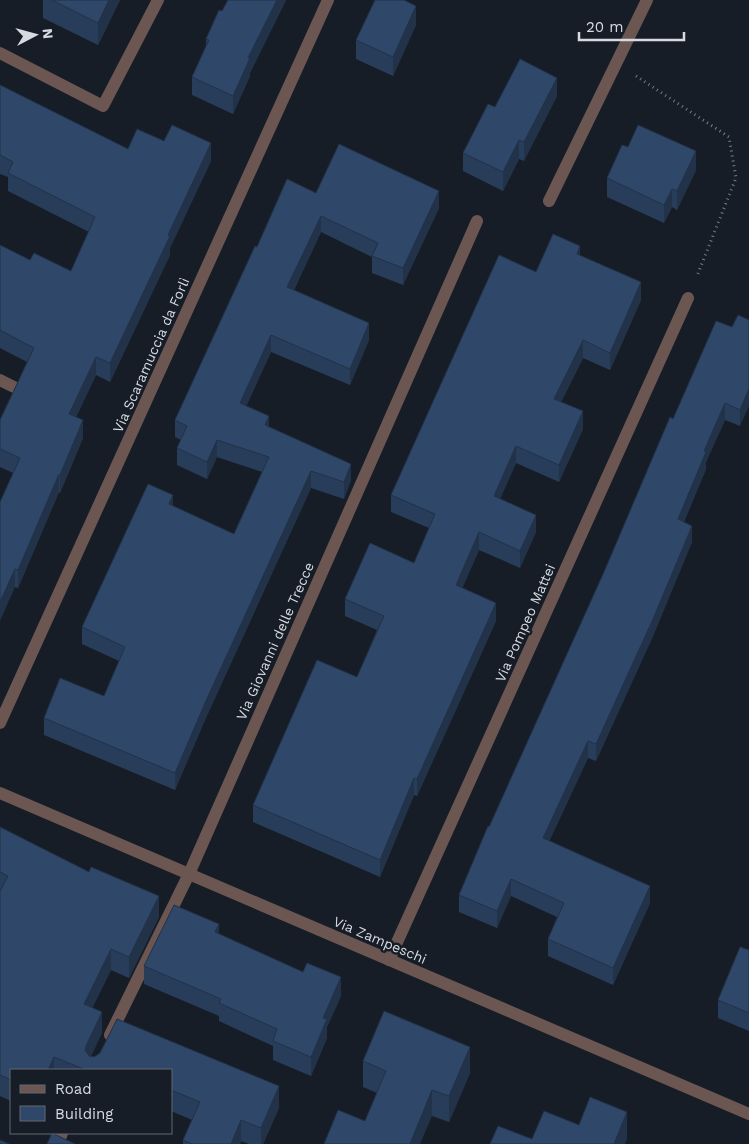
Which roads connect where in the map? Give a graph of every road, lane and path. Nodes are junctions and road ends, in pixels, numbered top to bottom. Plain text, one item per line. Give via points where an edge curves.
1 (158, 0) edge
2 (328, 0) edge
3 (647, 0) edge
4 (0, 53) edge
5 (616, 64) junction
6 (549, 201) dead end
7 (477, 221) dead end
8 (688, 298) joint
9 (0, 380) edge
10 (14, 387) edge
11 (0, 723) edge
12 (0, 793) edge
13 (189, 874) junction
14 (389, 960) junction
15 (106, 1043) edge
16 (749, 1114) edge

1 - 4 street via 103,106
2 - 11 street, Via Scaramuccia da Forlì
3 - 5 street
5 - 6 street
5 - 8 path via 729,137 736,178
7 - 13 street, Via Giovanni delle Trecce
8 - 14 street, Via Pompeo Mattei
9 - 10 street
12 - 13 street, Via Zampeschi
13 - 14 street, Via Zampeschi
13 - 15 street, Via Giovanni delle Trecce
14 - 16 street, Via Zampeschi

